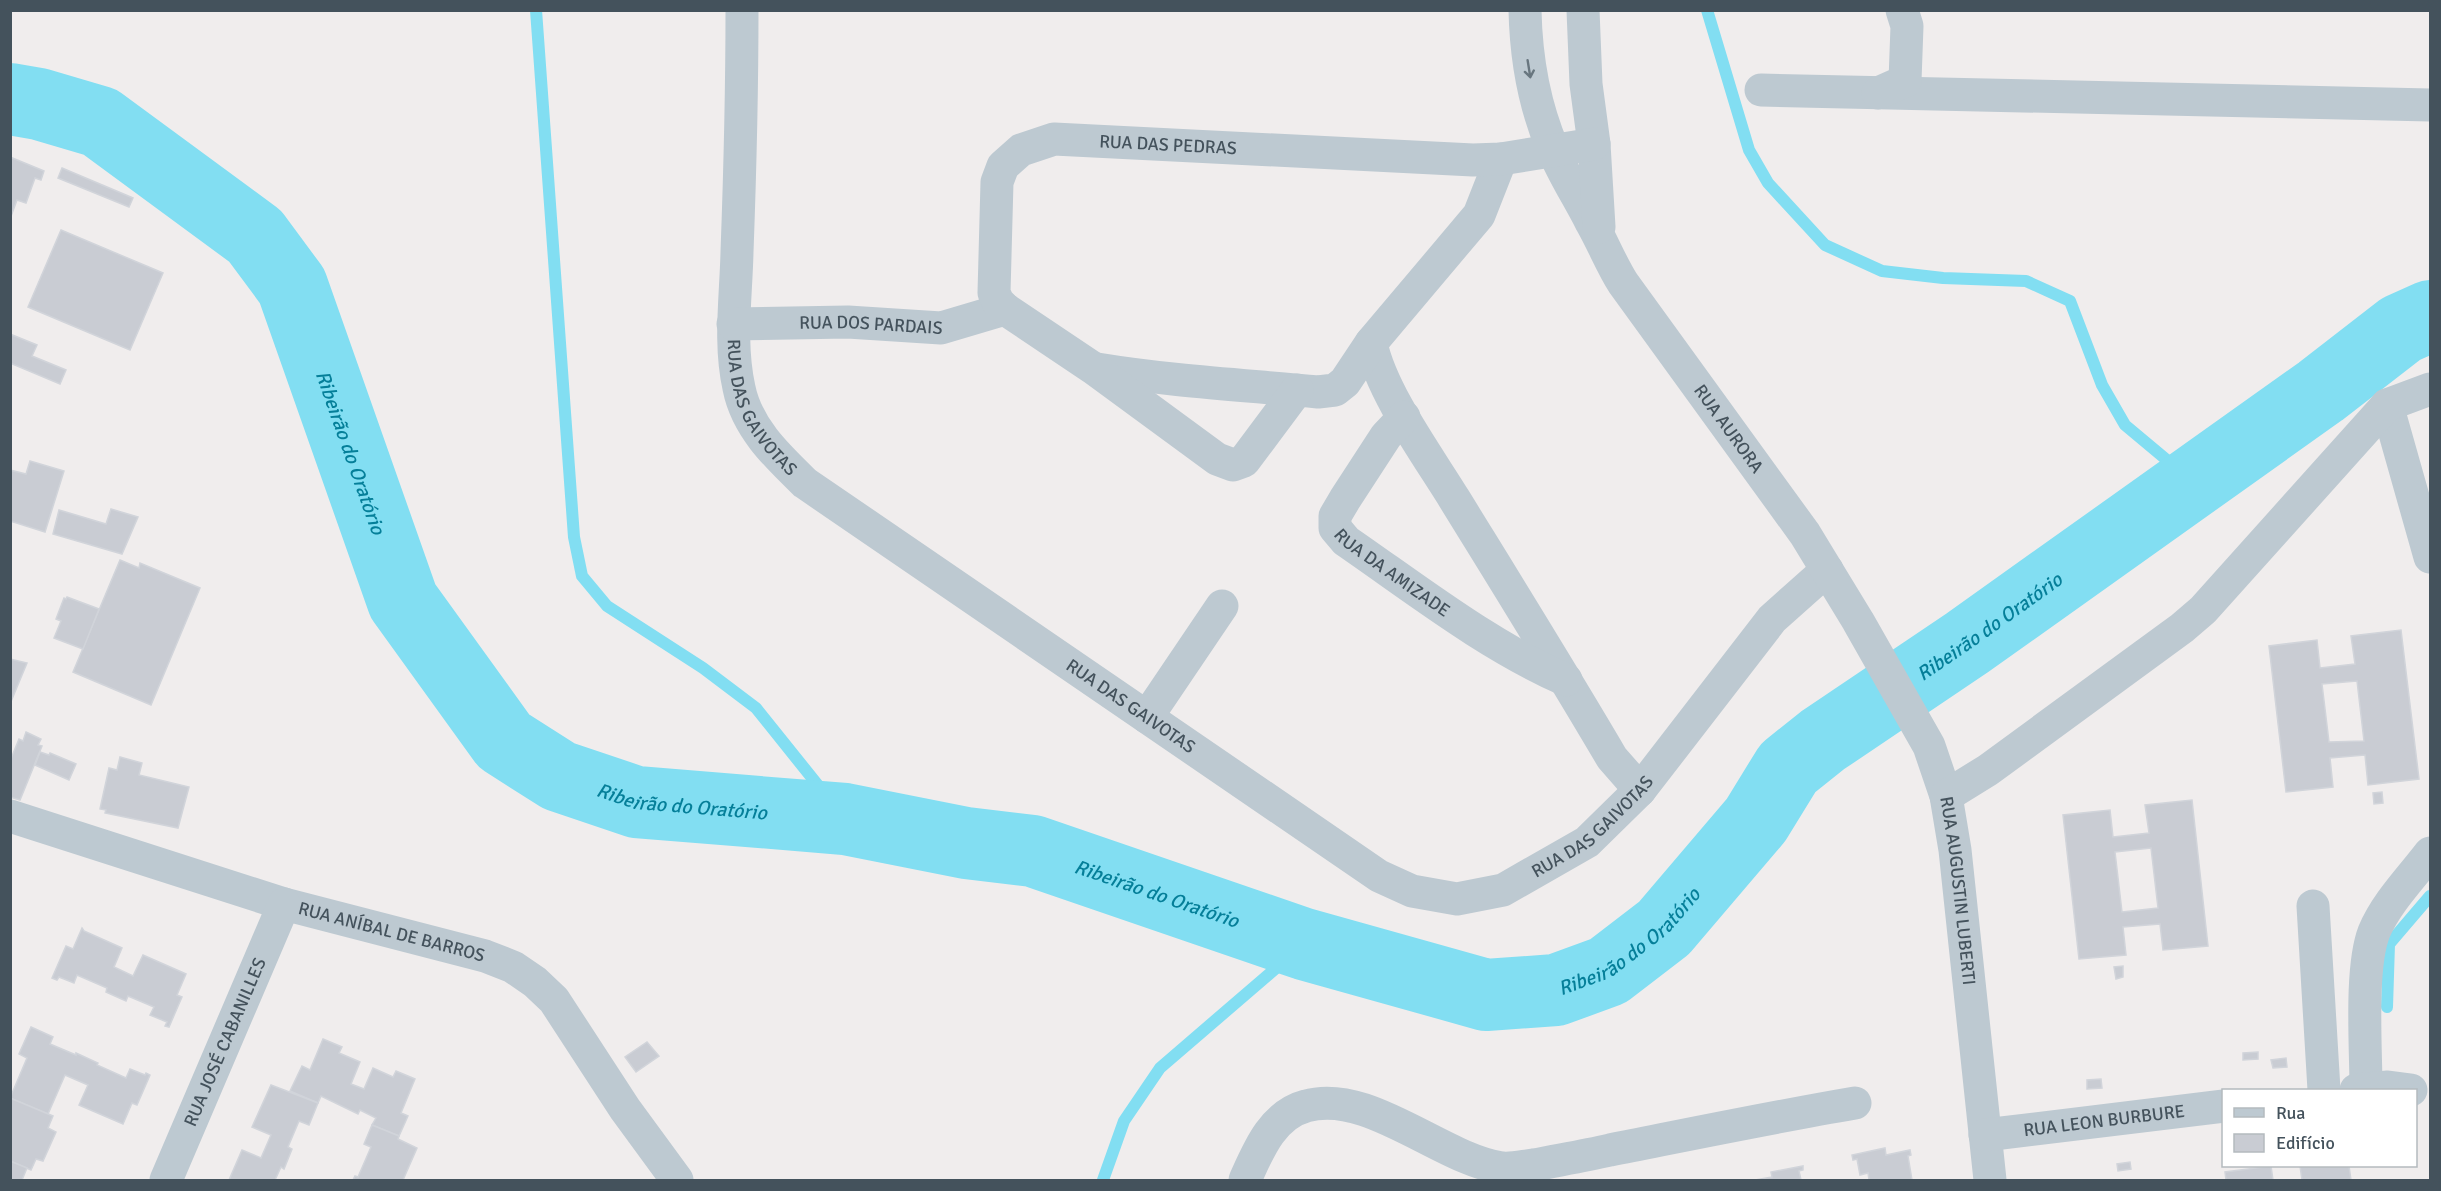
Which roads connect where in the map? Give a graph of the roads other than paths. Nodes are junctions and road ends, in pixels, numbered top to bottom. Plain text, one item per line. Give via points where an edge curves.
1 (742, 10) edge
2 (1525, 10) edge
3 (1583, 10) edge
4 (1902, 10) edge
5 (1761, 90) dead end
6 (1878, 93) junction
7 (2430, 105) edge
8 (1594, 144) junction
9 (1553, 152) junction
10 (1501, 159) junction
11 (1600, 238) junction
12 (1005, 309) junction
13 (733, 324) junction
14 (1371, 343) junction
15 (1093, 368) junction
16 (2430, 389) edge
17 (1297, 390) junction
18 (2387, 405) junction
19 (1404, 417) junction
20 (2429, 547) edge
21 (1827, 570) junction
22 (1221, 606) dead end
23 (1858, 621) joint
24 (1566, 680) junction
25 (1147, 717) junction
26 (1640, 790) junction
27 (1946, 796) junction
28 (10, 816) edge
29 (2430, 853) edge
30 (284, 904) junction
31 (2313, 906) dead end
32 (2324, 1089) edge
33 (2361, 1089) edge
34 (2370, 1089) edge
35 (2403, 1089) edge
36 (1855, 1103) dead end
37 (2222, 1106) edge
38 (1985, 1135) junction
39 (166, 1180) edge
40 (677, 1180) edge
41 (1245, 1180) edge
42 (1990, 1180) edge

1 - 13 street, RUA DAS GAIVOTAS
2 -> 9 street, RUA AURORA via 1528,69
3 - 8 street, RUA AURORA via 1586,84
4 - 6 street via 1907,26 1905,81
5 - 6 street
6 - 7 street
8 - 9 street, RUA DAS PEDRAS
8 - 11 street, RUA AURORA
9 - 10 street, RUA DAS PEDRAS
9 - 11 street, RUA AURORA
10 - 12 street, RUA DAS PEDRAS via 1054,139 1021,150 1003,166 997,182 994,293
10 - 14 street via 1479,216
11 - 21 street, RUA AURORA via 1623,284
12 - 13 street, RUA DOS PARDAIS via 941,328 848,322
12 - 15 street
13 - 25 street, RUA DAS GAIVOTAS via 739,389 753,426 806,483
14 - 17 street via 1345,382 1335,390
14 - 19 street via 1374,359
15 - 17 street
15 - 17 street via 1217,459 1233,465 1244,461
16 - 18 street
18 - 20 street
18 - 27 street via 2203,610 2132,666
19 - 24 street
19 - 24 street, RUA DA AMIZADE via 1386,436 1345,499 1335,516 1335,528 1346,541 1502,647
21 - 23 street, RUA AURORA
21 - 26 street, RUA DAS GAIVOTAS via 1772,619
22 - 25 street
23 - 27 street, RUA AUGUSTIN LUBERTI via 1929,746
24 - 26 street via 1612,758
25 - 26 street, RUA DAS GAIVOTAS via 1379,876 1412,891 1457,898 1503,890 1587,842
27 - 38 street, RUA AUGUSTIN LUBERTI
28 - 30 street, RUA ANÍBAL DE BARROS
29 - 33 street via 2386,911 2373,935
30 - 39 street, RUA JOSÉ CABANILLES
30 - 40 street, RUA ANÍBAL DE BARROS via 485,956 513,967 535,982 554,1000
31 - 32 street
34 - 35 street
36 - 41 street via 1504,1168 1478,1163 1374,1113 1332,1103 1307,1105 1284,1115 1259,1149
37 - 38 street, RUA LEON BURBURE
38 - 42 street, RUA AUGUSTIN LUBERTI

